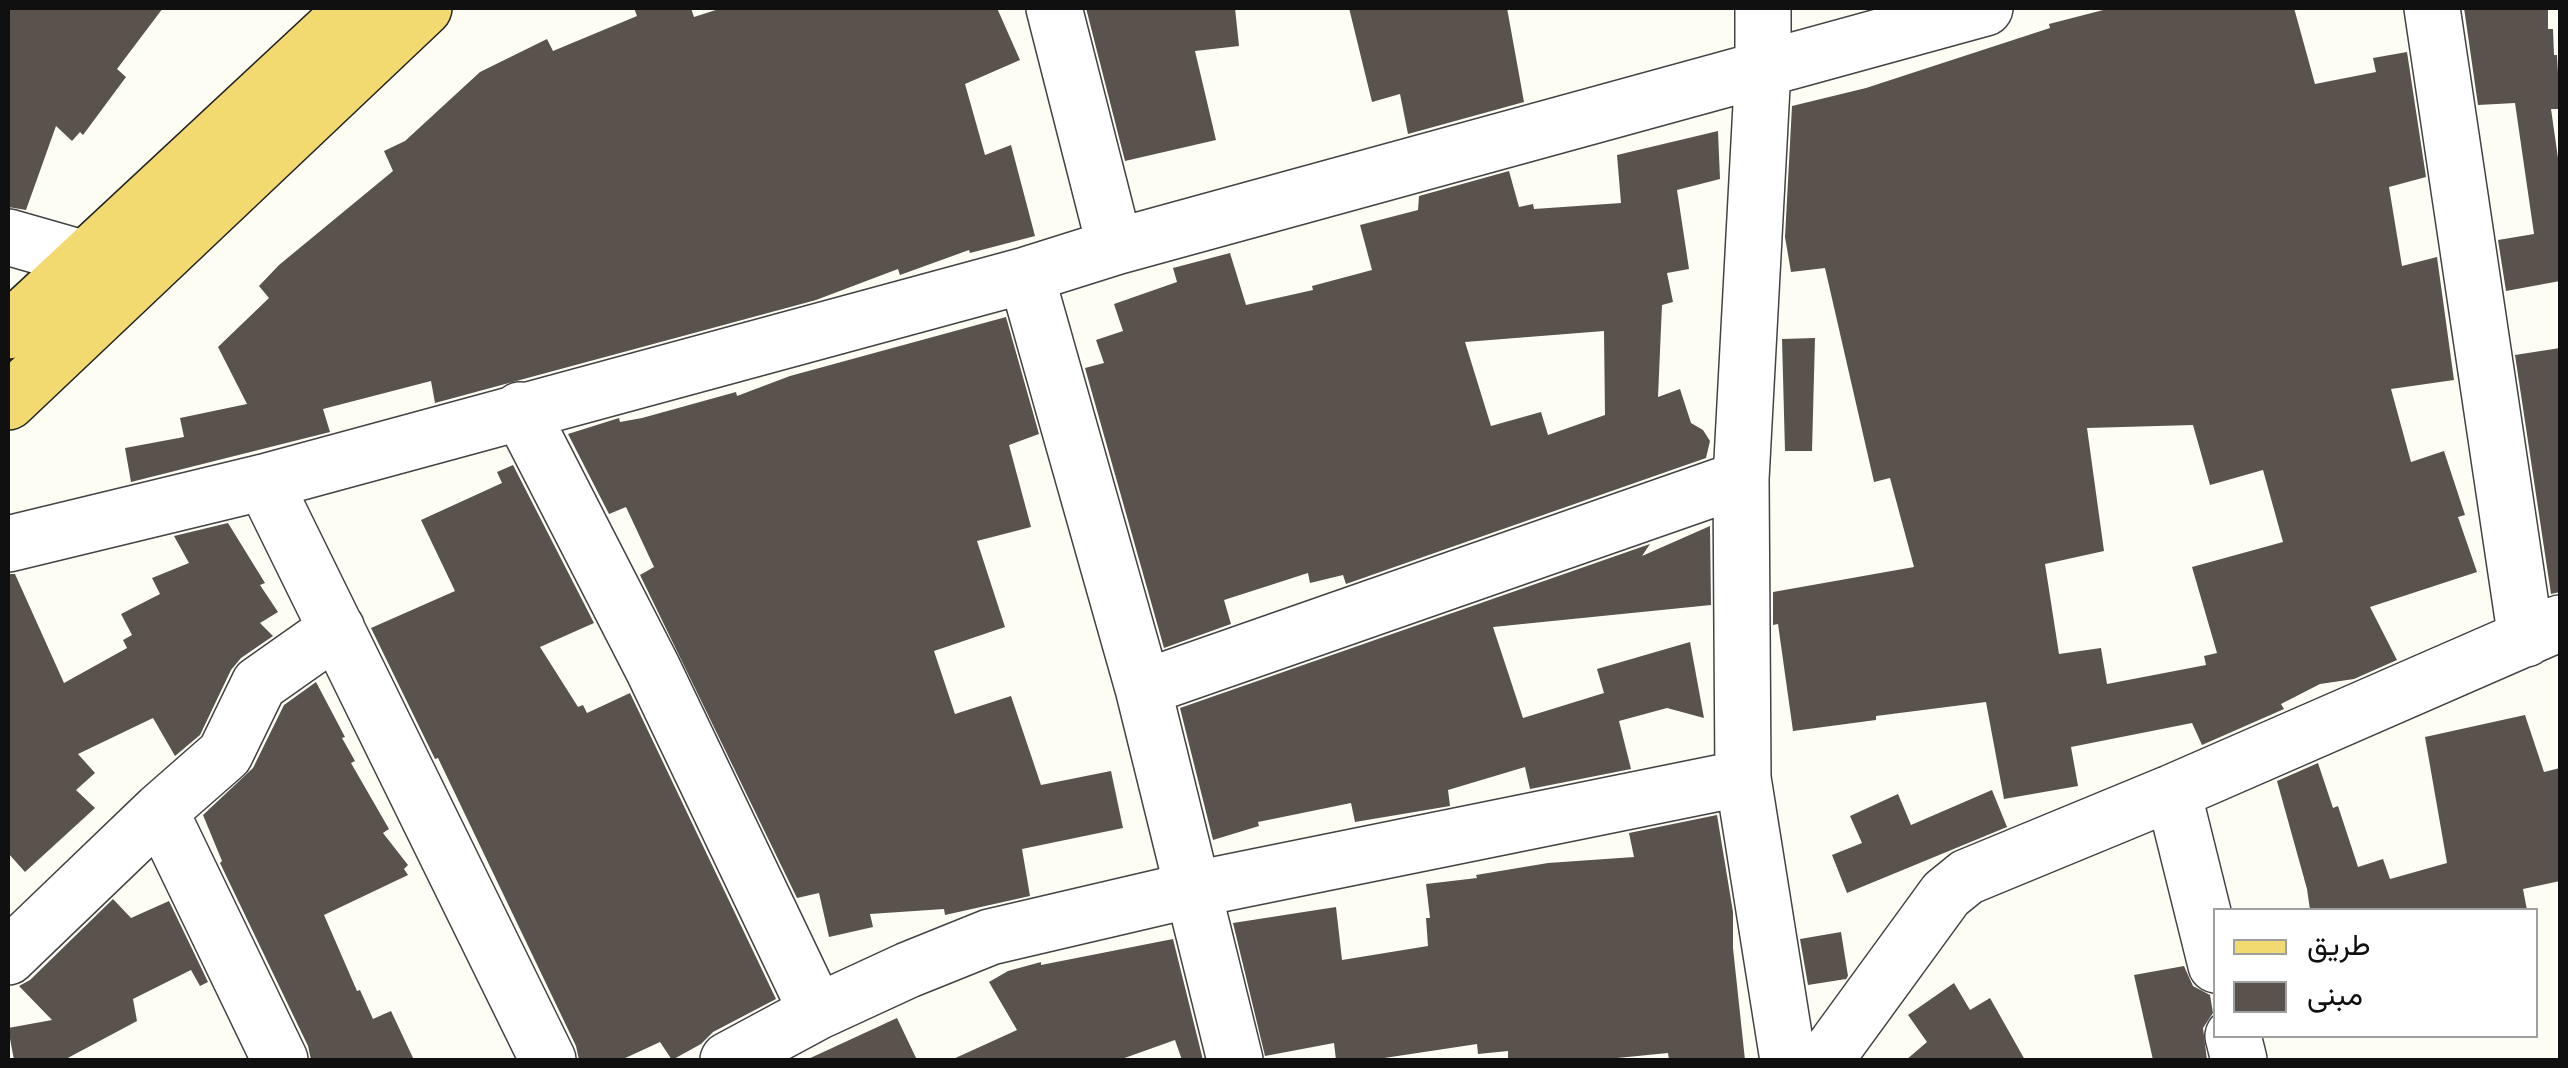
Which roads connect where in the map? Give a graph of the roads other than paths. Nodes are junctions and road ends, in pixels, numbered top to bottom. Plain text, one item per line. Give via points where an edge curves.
1 (355, 8) edge
2 (424, 8) edge
3 (1054, 8) edge
4 (1763, 8) edge
5 (1985, 8) edge
6 (2432, 8) edge
7 (1763, 68) junction
8 (8, 236) edge
9 (1115, 247) junction
10 (85, 259) junction
11 (1026, 274) junction
12 (8, 331) edge
13 (8, 402) edge
14 (520, 410) junction
15 (1741, 479) junction
16 (264, 482) junction
17 (8, 544) edge
18 (336, 629) junction
19 (2543, 631) edge
20 (1142, 688) junction
21 (1742, 778) junction
22 (2172, 792) junction
23 (160, 811) junction
24 (1191, 890) junction
25 (2213, 953) edge
26 (8, 957) edge
27 (817, 1012) junction
28 (280, 1060) edge
29 (548, 1060) edge
30 (728, 1060) edge
31 (1234, 1060) edge
32 (1788, 1060) edge
33 (1826, 1060) edge

1 - 10 main road
2 - 13 main road
3 - 9 street
4 - 7 street
5 - 7 street
6 - 19 street
7 - 9 street
7 - 15 street
8 - 10 street
9 - 11 street
10 - 12 main road
11 - 14 street
11 - 20 street
14 - 16 street
14 - 27 street
15 - 20 street
15 - 21 street
16 - 17 street
16 - 18 street
18 - 23 street via 259,684 225,754
18 - 29 street
19 - 22 street
20 - 24 street
21 - 24 street
21 - 32 street
22 - 25 street
22 - 33 street via 1967,876 1946,894
23 - 26 street
23 - 28 street
24 - 27 street via 990,936
24 - 31 street
27 - 30 street

